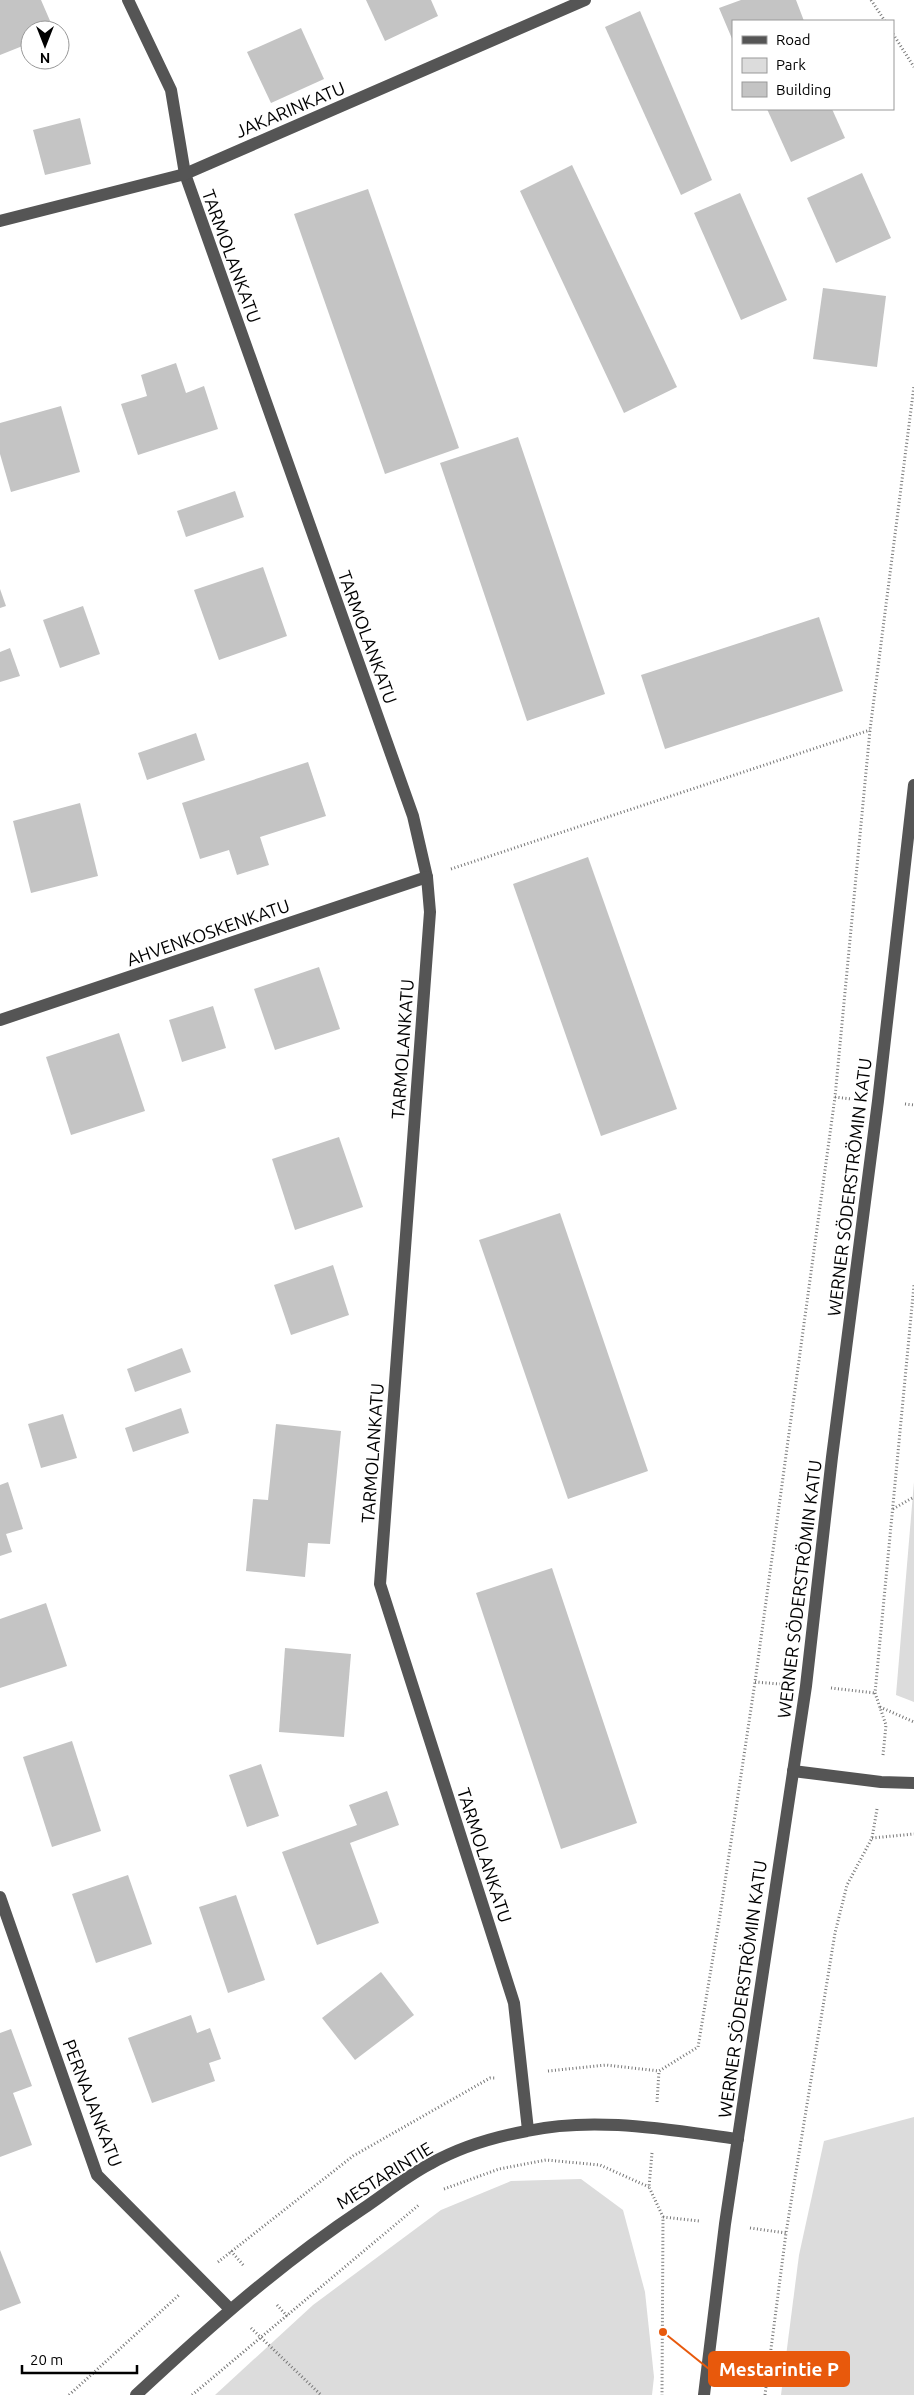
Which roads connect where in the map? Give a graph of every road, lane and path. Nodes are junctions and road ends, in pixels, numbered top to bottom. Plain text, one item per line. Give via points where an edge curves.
1 (128, 0) edge
2 (585, 0) edge
3 (871, 0) edge
4 (884, 20) edge
5 (894, 36) edge
6 (914, 67) edge
7 (185, 174) junction
8 (0, 221) edge
9 (914, 386) edge
10 (870, 730) junction
11 (914, 785) edge
12 (426, 877) junction
13 (0, 1020) edge
14 (914, 1285) edge
15 (914, 1497) edge
16 (892, 1509) junction
17 (880, 1707) junction
18 (914, 1722) edge
19 (793, 1771) junction
20 (881, 1782) junction
21 (914, 1783) edge
22 (914, 1834) edge
23 (872, 1838) junction
24 (0, 1897) edge
25 (654, 2128) junction
26 (528, 2130) junction
27 (738, 2138) junction
28 (649, 2187) junction
29 (441, 2191) dead end
30 (425, 2200) dead end
31 (230, 2309) junction
32 (260, 2338) junction
33 (136, 2395) edge
34 (192, 2395) edge
35 (321, 2395) edge
36 (662, 2395) edge
37 (704, 2395) edge
38 (765, 2395) edge

1 - 7 street, TARMOLANKATU via 171,90
2 - 7 street, JAKARINKATU
3 - 4 path
5 - 6 path
7 - 8 street, JAKARINKATU
7 - 12 street, TARMOLANKATU via 414,816
9 - 10 path
10 - 12 path
10 - 25 path via 835,1097 720,1915 698,2047 660,2071
11 - 19 street, WERNER SÖDERSTRÖMIN KATU via 878,1101
12 - 13 street, AHVENKOSKENKATU
12 - 26 street, TARMOLANKATU via 429,922 380,1584 514,2002
14 - 16 path
15 - 16 path
16 - 17 path via 875,1693
17 - 18 path
17 - 20 path via 886,1725
19 - 20 street
19 - 27 street, WERNER SÖDERSTRÖMIN KATU
20 - 21 street
20 - 23 path
22 - 23 path
23 - 38 path via 847,1885 835,1933 786,2233
24 - 31 street, PERNAJANKATU via 97,2175
25 - 26 street, MESTARINTIE via 590,2124
25 - 27 street, MESTARINTIE
25 - 28 path
26 - 31 street, MESTARINTIE via 477,2143 430,2164 322,2235
27 - 37 street, WERNER SÖDERSTRÖMIN KATU
28 - 29 path via 600,2165 546,2160 499,2169
28 - 36 path via 663,2217
30 - 32 path
31 - 32 path
31 - 33 street, MESTARINTIE
32 - 34 path
32 - 35 path

